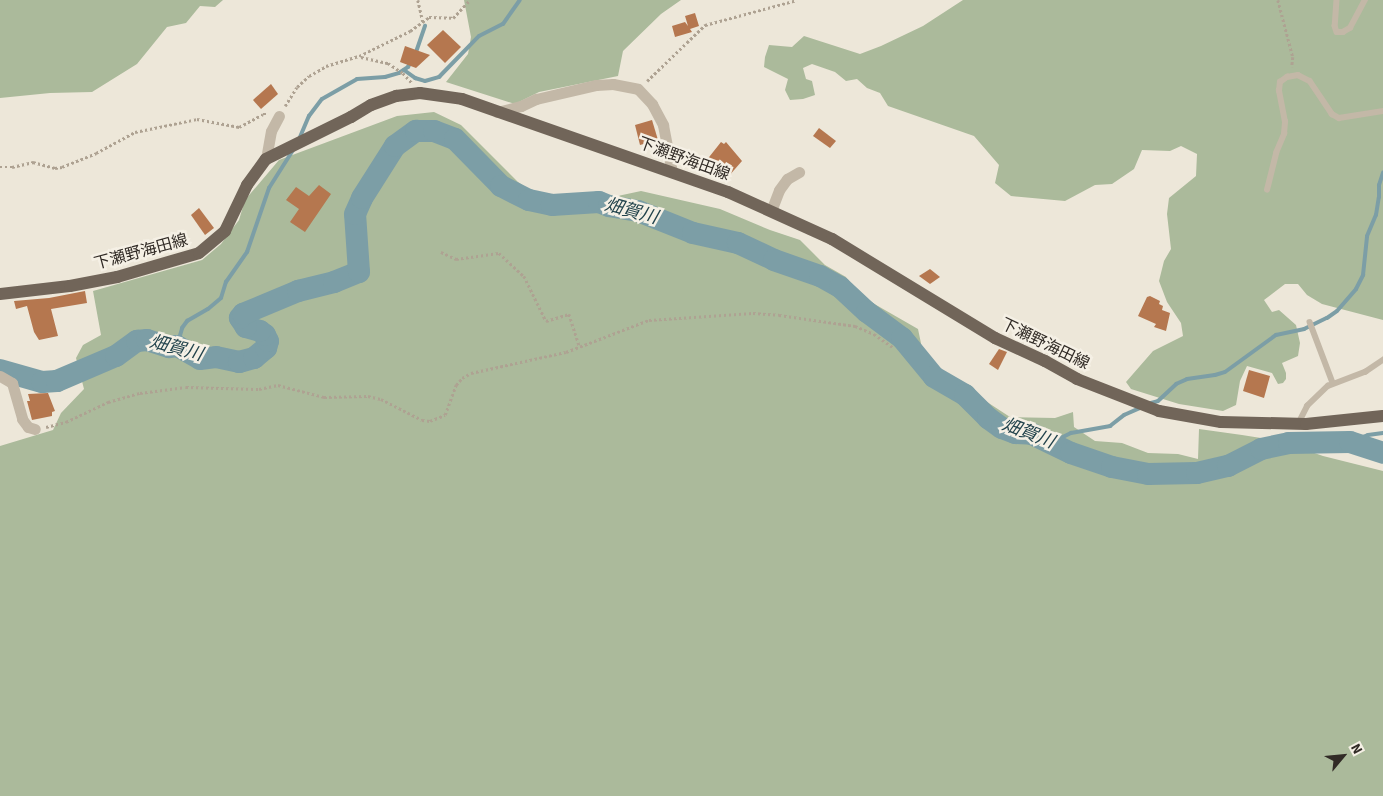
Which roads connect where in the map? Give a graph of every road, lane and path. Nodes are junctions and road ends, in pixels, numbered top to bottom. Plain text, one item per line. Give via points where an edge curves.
1 (418, 0) edge
2 (470, 0) edge
3 (797, 0) edge
4 (1278, 0) edge
5 (1337, 0) edge
6 (1365, 0) edge
7 (423, 21) junction
8 (359, 56) junction
9 (1287, 77) junction
10 (638, 89) junction
11 (420, 93) junction
12 (1383, 111) edge
13 (497, 112) junction
14 (279, 116) junction
15 (266, 158) junction
16 (0, 167) edge
17 (672, 172) junction
18 (799, 172) dead end
19 (1267, 190) dead end
20 (771, 211) junction
21 (441, 252) dead end
22 (0, 294) edge
23 (1310, 322) dead end
24 (580, 347) junction
25 (894, 348) dead end
26 (1383, 360) edge
27 (0, 376) edge
28 (1333, 383) junction
29 (1383, 416) edge
30 (1298, 424) junction
31 (35, 430) joint

1 - 7 path
2 - 7 path via 453,18 435,16
3 - 10 path via 705,25
4 - 9 path via 1293,57
5 - 6 lane via 1337,32 1350,28
7 - 8 path via 410,31
8 - 11 path via 393,66
8 - 14 path via 326,66 309,76 297,87
9 - 12 lane via 1298,75 1310,81 1332,114 1339,118
9 - 19 lane via 1280,82 1279,91 1284,134
10 - 13 street via 613,84 596,85
10 - 17 street via 652,104 662,124
11 - 13 main road, 下瀬野海田線 via 462,99
11 - 15 main road, 下瀬野海田線 via 383,99
13 - 17 main road, 下瀬野海田線
14 - 15 street via 271,131
14 - 16 path via 263,114 239,127 190,119 135,132 62,167 33,162
15 - 22 main road, 下瀬野海田線 via 242,193 225,231 199,253 117,277
17 - 20 main road, 下瀬野海田線
18 - 20 street via 787,179 779,190
20 - 30 main road, 下瀬野海田線 via 832,239 995,338 1077,379 1136,403 1159,412 1221,422
21 - 24 path via 456,259 500,253 524,276 546,321 569,314
23 - 28 lane
24 - 25 path via 649,320 753,313 855,326
24 - 31 path via 471,373 452,390 445,415 430,421 381,399 368,396 324,397 278,384 260,389 186,387 140,393 108,402 66,422
26 - 28 lane via 1356,376
27 - 31 street via 12,383 22,419 28,428
28 - 30 lane via 1307,406
29 - 30 main road, 下瀬野海田線

